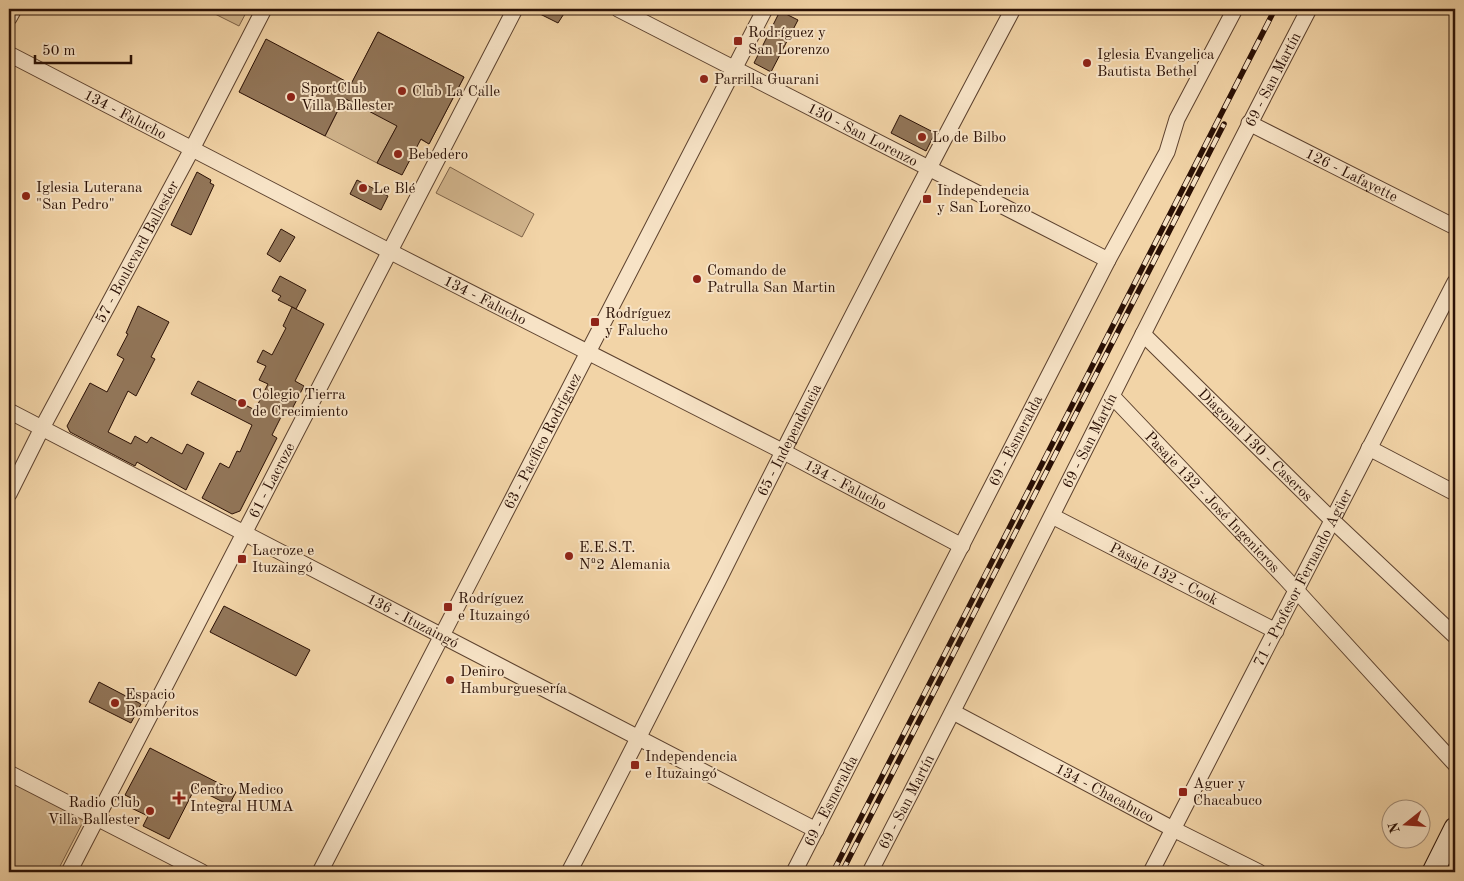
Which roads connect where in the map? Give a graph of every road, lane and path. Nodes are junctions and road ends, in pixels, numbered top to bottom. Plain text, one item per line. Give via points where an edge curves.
1 (14, 9) edge
2 (264, 9) edge
3 (514, 9) edge
4 (618, 9) edge
5 (765, 9) edge
6 (1013, 9) edge
7 (1234, 9) edge
8 (1242, 9) edge
9 (1309, 9) edge
10 (9, 18) edge
11 (9, 54) edge
12 (734, 70) junction
13 (1249, 123) junction
14 (192, 149) junction
15 (1167, 152) junction
16 (929, 167) junction
17 (1455, 227) edge
18 (389, 251) junction
19 (1108, 260) junction
20 (1455, 282) edge
21 (1144, 334) junction
22 (588, 353) junction
23 (1112, 396) junction
24 (9, 411) edge
25 (42, 428) junction
26 (1369, 448) junction
27 (784, 452) junction
28 (1455, 493) edge
29 (9, 494) edge
30 (1052, 516) junction
31 (1333, 521) junction
32 (244, 534) junction
33 (962, 546) junction
34 (1297, 591) junction
35 (1276, 631) junction
36 (441, 635) junction
37 (1455, 636) edge
38 (953, 712) junction
39 (639, 739) junction
40 (1455, 764) edge
41 (9, 773) edge
42 (98, 818) junction
43 (1455, 828) edge
44 (1173, 829) junction
45 (816, 830) junction
46 (69, 872) edge
47 (202, 872) edge
48 (320, 872) edge
49 (570, 872) edge
50 (794, 872) edge
51 (870, 872) edge
52 (1151, 872) edge
53 (1259, 872) edge
54 (1433, 872) edge

1 - 10 street
2 - 14 street, 57 - Boulevard Ballester
3 - 18 street, 61 - Lacroze
4 - 12 street, 130 - San Lorenzo
5 - 12 street, 63 - Pacífico Rodríguez
6 - 16 street, 65 - Independencia
7 - 15 street, 69 - Esmeralda via 1177,119
8 - 15 street
9 - 13 street, 69 - San Martín
11 - 14 street, 134 - Falucho
12 - 16 street, 130 - San Lorenzo
12 - 22 street, 63 - Pacífico Rodríguez
13 - 17 street, 126 - Lafayette
13 - 21 street, 69 - San Martín
14 - 18 street, 134 - Falucho
14 - 25 street, 57 - Boulevard Ballester
15 - 19 street, 69 - Esmeralda
16 - 19 street, 130 - San Lorenzo
16 - 27 street, 65 - Independencia
18 - 22 street, 134 - Falucho
18 - 32 street, 61 - Lacroze
19 - 33 street, 69 - Esmeralda
20 - 26 street, 71 - Profesor Fernando Agüer
21 - 23 street, 69 - San Martín
21 - 31 street, Diagonal 130 - Caseros
22 - 27 street, 134 - Falucho
22 - 36 street, 63 - Pacífico Rodríguez
23 - 30 street, 69 - San Martín
23 - 34 street, Pasaje 132 - José Ingenieros
24 - 25 street, 136 - Ituzaingó
25 - 29 street, 57 - Boulevard Ballester
25 - 32 street, 136 - Ituzaingó
26 - 28 street
26 - 31 street, 71 - Profesor Fernando Agüer
27 - 33 street, 134 - Falucho
27 - 39 street, 65 - Independencia
30 - 35 street, Pasaje 132 - Cook
30 - 38 street, 69 - San Martín
31 - 34 street, 71 - Profesor Fernando Agüer
31 - 37 street, Diagonal 130 - Caseros
32 - 36 street, 136 - Ituzaingó
32 - 42 street, 61 - Lacroze
33 - 45 street, 69 - Esmeralda
34 - 35 street, 71 - Profesor Fernando Agüer
34 - 40 street, Pasaje 132 - José Ingenieros
35 - 44 street, 71 - Profesor Fernando Agüer
36 - 39 street, 136 - Ituzaingó
36 - 48 street, 63 - Pacífico Rodríguez
38 - 44 street, 134 - Chacabuco
38 - 51 street, 69 - San Martín
39 - 45 street, 136 - Ituzaingó
39 - 49 street, 65 - Independencia
41 - 42 street
42 - 46 street, 61 - Lacroze
42 - 47 street
43 - 54 street
44 - 52 street, 71 - Profesor Fernando Agüer
44 - 53 street, 134 - Chacabuco
45 - 50 street, 69 - Esmeralda

